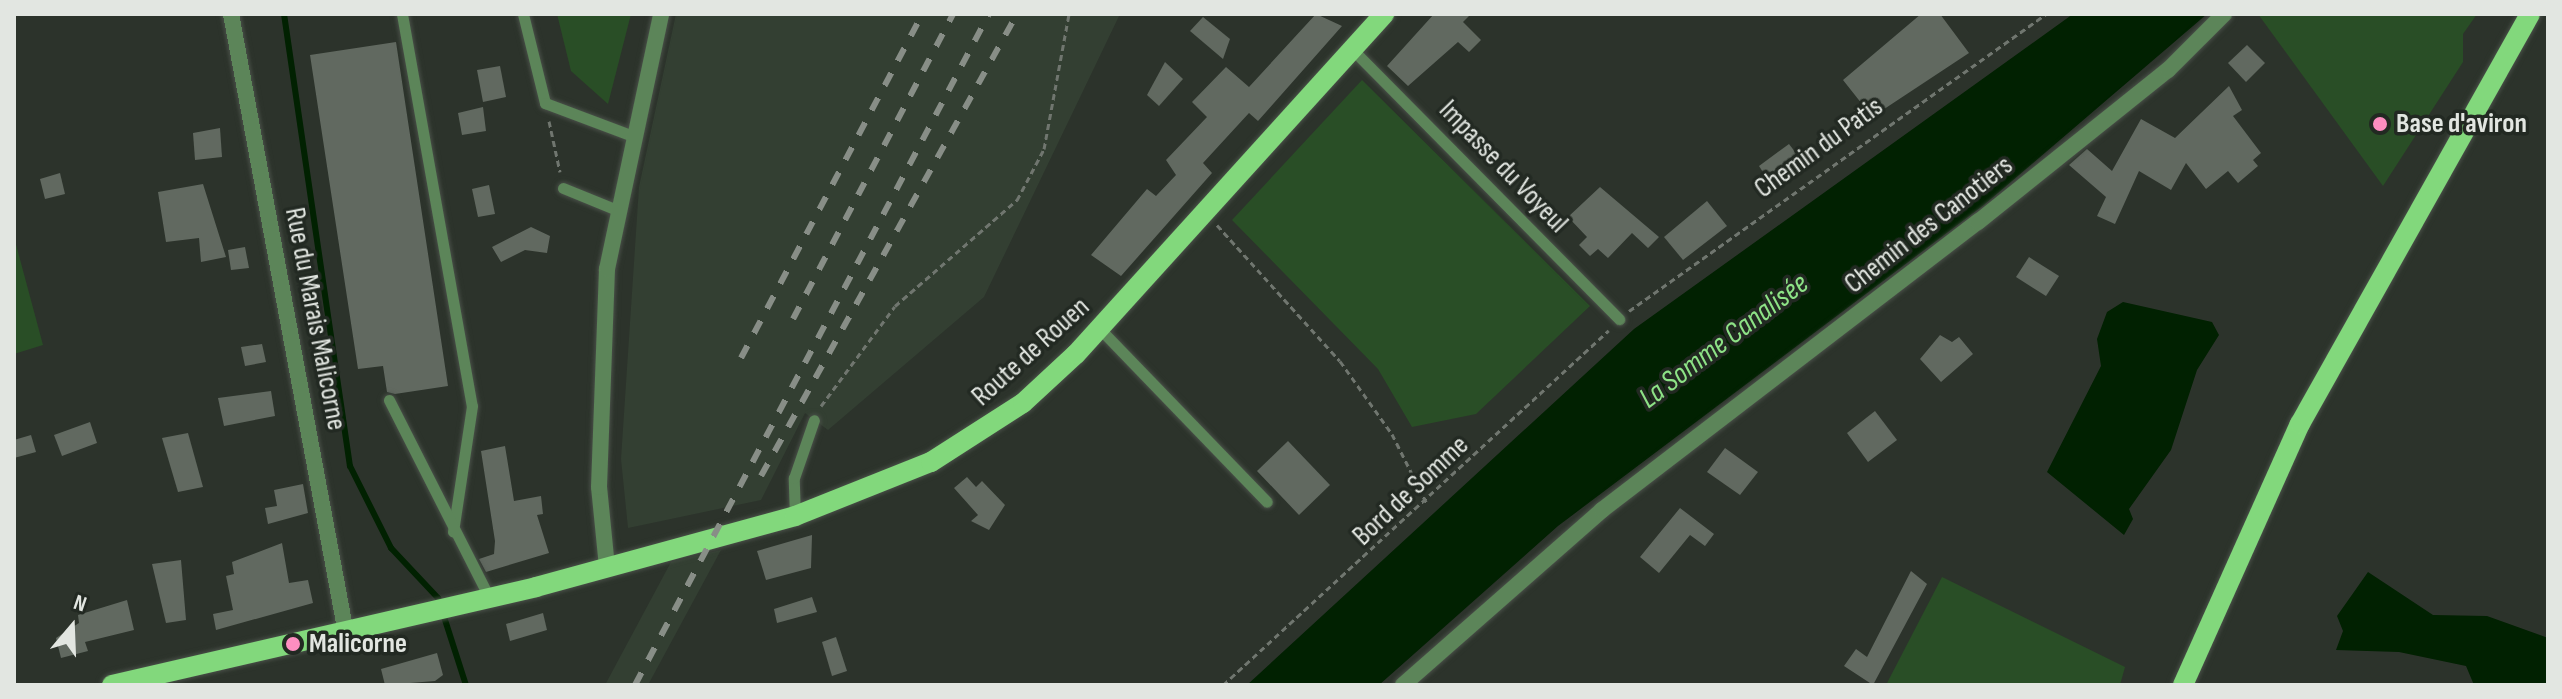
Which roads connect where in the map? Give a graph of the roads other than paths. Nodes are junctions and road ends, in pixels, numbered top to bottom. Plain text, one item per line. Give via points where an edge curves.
1 (231, 14) edge
2 (402, 14) edge
3 (523, 14) edge
4 (661, 14) edge
5 (1384, 14) edge
6 (2224, 14) edge
7 (2530, 14) edge
8 (1352, 49) junction
9 (630, 135) junction
10 (563, 188) road end
11 (617, 210) junction
12 (1619, 319) road end
13 (1100, 329) junction
14 (389, 400) dead end
15 (814, 420) road end
16 (1267, 502) dead end
17 (795, 516) junction
18 (453, 532) junction
19 (607, 567) junction
20 (490, 599) junction
21 (346, 633) junction
22 (112, 685) edge
23 (1403, 685) edge
24 (2183, 685) edge

1 - 21 street, Rue du Marais Malicorne
2 - 18 lane via 472,406
3 - 9 lane via 545,103
4 - 9 street
5 - 8 main road, Route de Rouen
6 - 23 street, Chemin des Canotiers via 2168,70 1978,222 1602,510
7 - 24 main road via 2300,424
8 - 12 lane, Impasse du Voyeul
8 - 13 main road, Route de Rouen
9 - 11 street
10 - 11 lane
11 - 19 street via 607,269 599,487
13 - 16 lane
13 - 17 main road, Route de Rouen via 1023,403 970,440 869,491
14 - 18 lane
15 - 17 lane via 794,478
17 - 19 main road, Route de Rouen
18 - 20 lane
19 - 20 main road, Route de Rouen
20 - 21 main road, Route de Rouen
21 - 22 main road, Route de Rouen

